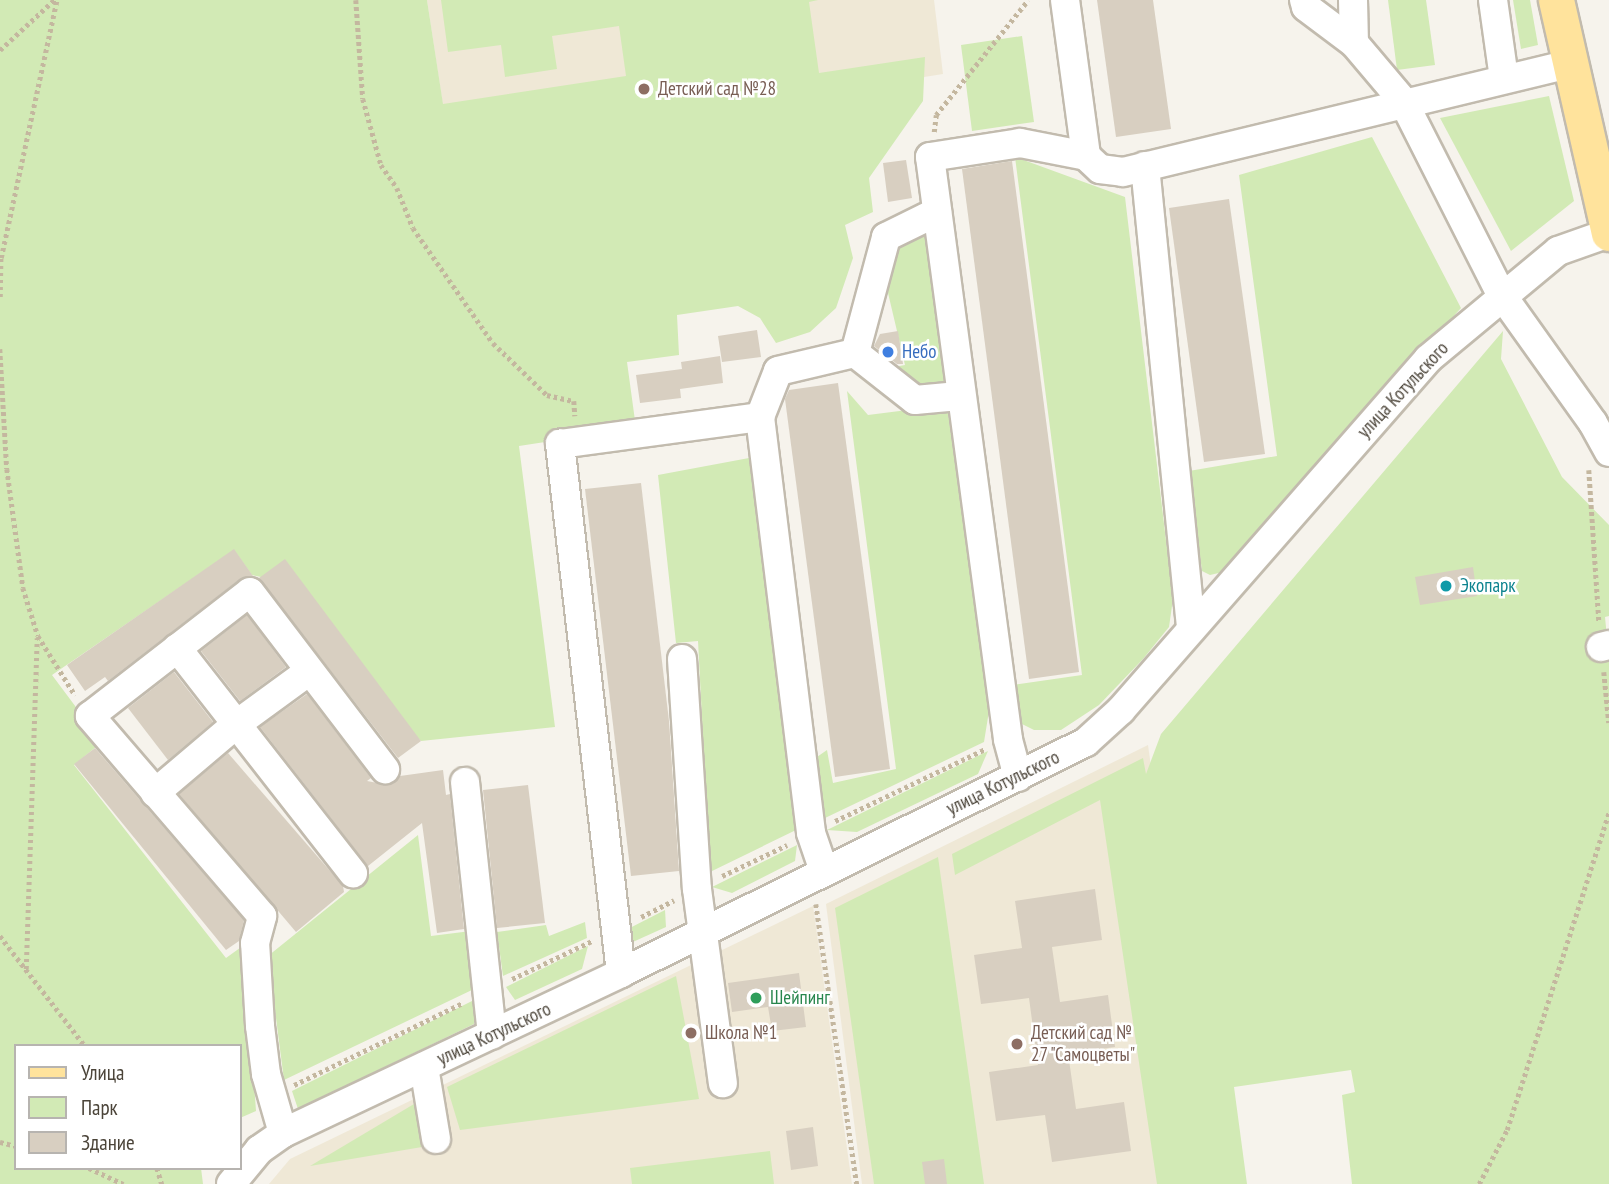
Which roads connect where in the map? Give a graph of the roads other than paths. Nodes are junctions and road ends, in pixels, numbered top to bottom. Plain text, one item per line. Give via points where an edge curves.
1 (1065, 0) edge
2 (1304, 0) edge
3 (1353, 0) edge
4 (1493, 0) edge
5 (1556, 0) edge
6 (1354, 43) junction
7 (1568, 64) junction
8 (1504, 78) junction
9 (1403, 101) junction
10 (1086, 156) junction
11 (1145, 166) junction
12 (937, 212) junction
13 (1609, 233) edge
14 (1501, 294) junction
15 (855, 353) junction
16 (959, 396) junction
17 (760, 417) junction
18 (1609, 452) edge
19 (1191, 629) junction
20 (177, 648) junction
21 (682, 659) dead end
22 (308, 672) junction
23 (234, 726) junction
24 (385, 769) dead end
25 (1018, 777) junction
26 (465, 782) dead end
27 (155, 793) junction
28 (353, 873) dead end
29 (818, 874) junction
30 (703, 932) junction
31 (621, 973) junction
32 (492, 1035) junction
33 (424, 1067) junction
34 (723, 1083) dead end
35 (283, 1133) junction
36 (436, 1139) dead end
37 (231, 1184) edge

1 - 10 street
2 - 6 street
3 - 6 street
4 - 8 street
5 - 7 main road
6 - 9 street
7 - 8 street
7 - 13 main road
8 - 9 street
9 - 11 street
9 - 14 street
10 - 11 street via 1100,169 1123,172
10 - 12 street via 1020,143 930,157
11 - 19 street
12 - 15 street via 886,237
12 - 16 street
13 - 14 street, улица Котульского via 1558,251
14 - 18 street via 1594,423
14 - 19 street, улица Котульского via 1428,359
15 - 16 street via 915,400
15 - 17 street via 778,371
16 - 25 street via 1007,739
17 - 29 street
17 - 31 street via 560,444
19 - 25 street, улица Котульского via 1121,710 1086,742
20 - 22 street via 250,592
20 - 23 street
20 - 27 street via 90,716
21 - 30 street
22 - 23 street
22 - 24 street
23 - 27 street
23 - 28 street
25 - 29 street, улица Котульского
26 - 32 street
27 - 35 street via 262,916 255,943 260,1026 266,1074
29 - 30 street, улица Котульского
30 - 31 street, улица Котульского
30 - 34 street
31 - 32 street, улица Котульского
32 - 33 street, улица Котульского
33 - 35 street, улица Котульского
33 - 36 street
35 - 37 street, улица Котульского via 259,1150

